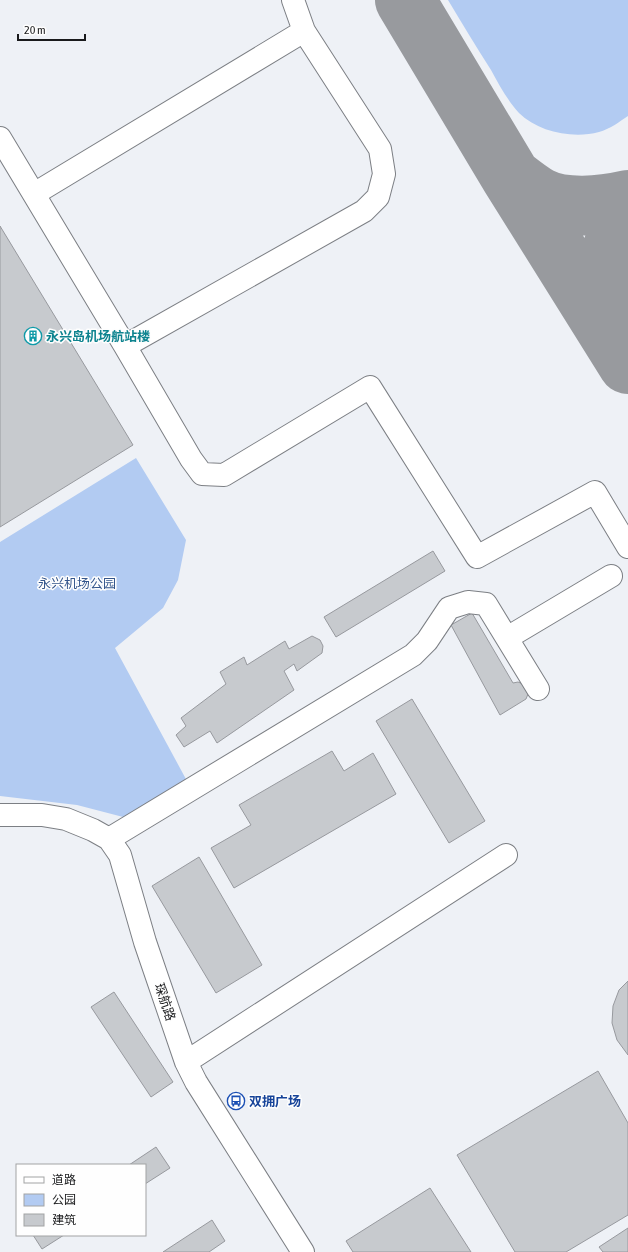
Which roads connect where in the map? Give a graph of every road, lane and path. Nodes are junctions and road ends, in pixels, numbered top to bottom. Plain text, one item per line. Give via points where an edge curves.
1 (293, 0) edge
2 (304, 31) junction
3 (0, 138) edge
4 (34, 194) junction
5 (125, 346) junction
6 (628, 548) edge
7 (611, 576) dead end
8 (507, 638) junction
9 (538, 689) dead end
10 (0, 814) edge
11 (109, 839) junction
12 (506, 855) dead end
13 (186, 1062) junction
14 (303, 1252) edge

1 - 2 street
2 - 4 street
2 - 5 street via 380,149 384,174 378,197 364,211
3 - 4 street
4 - 5 street
5 - 6 street via 202,474 224,475 370,387 477,557 595,492
7 - 8 street
8 - 9 street
8 - 11 street via 486,604 468,602 449,608 427,641 413,655
10 - 11 street, 琛航路 via 66,818
11 - 13 street, 琛航路 via 120,855 145,942
12 - 13 street
13 - 14 street, 琛航路

